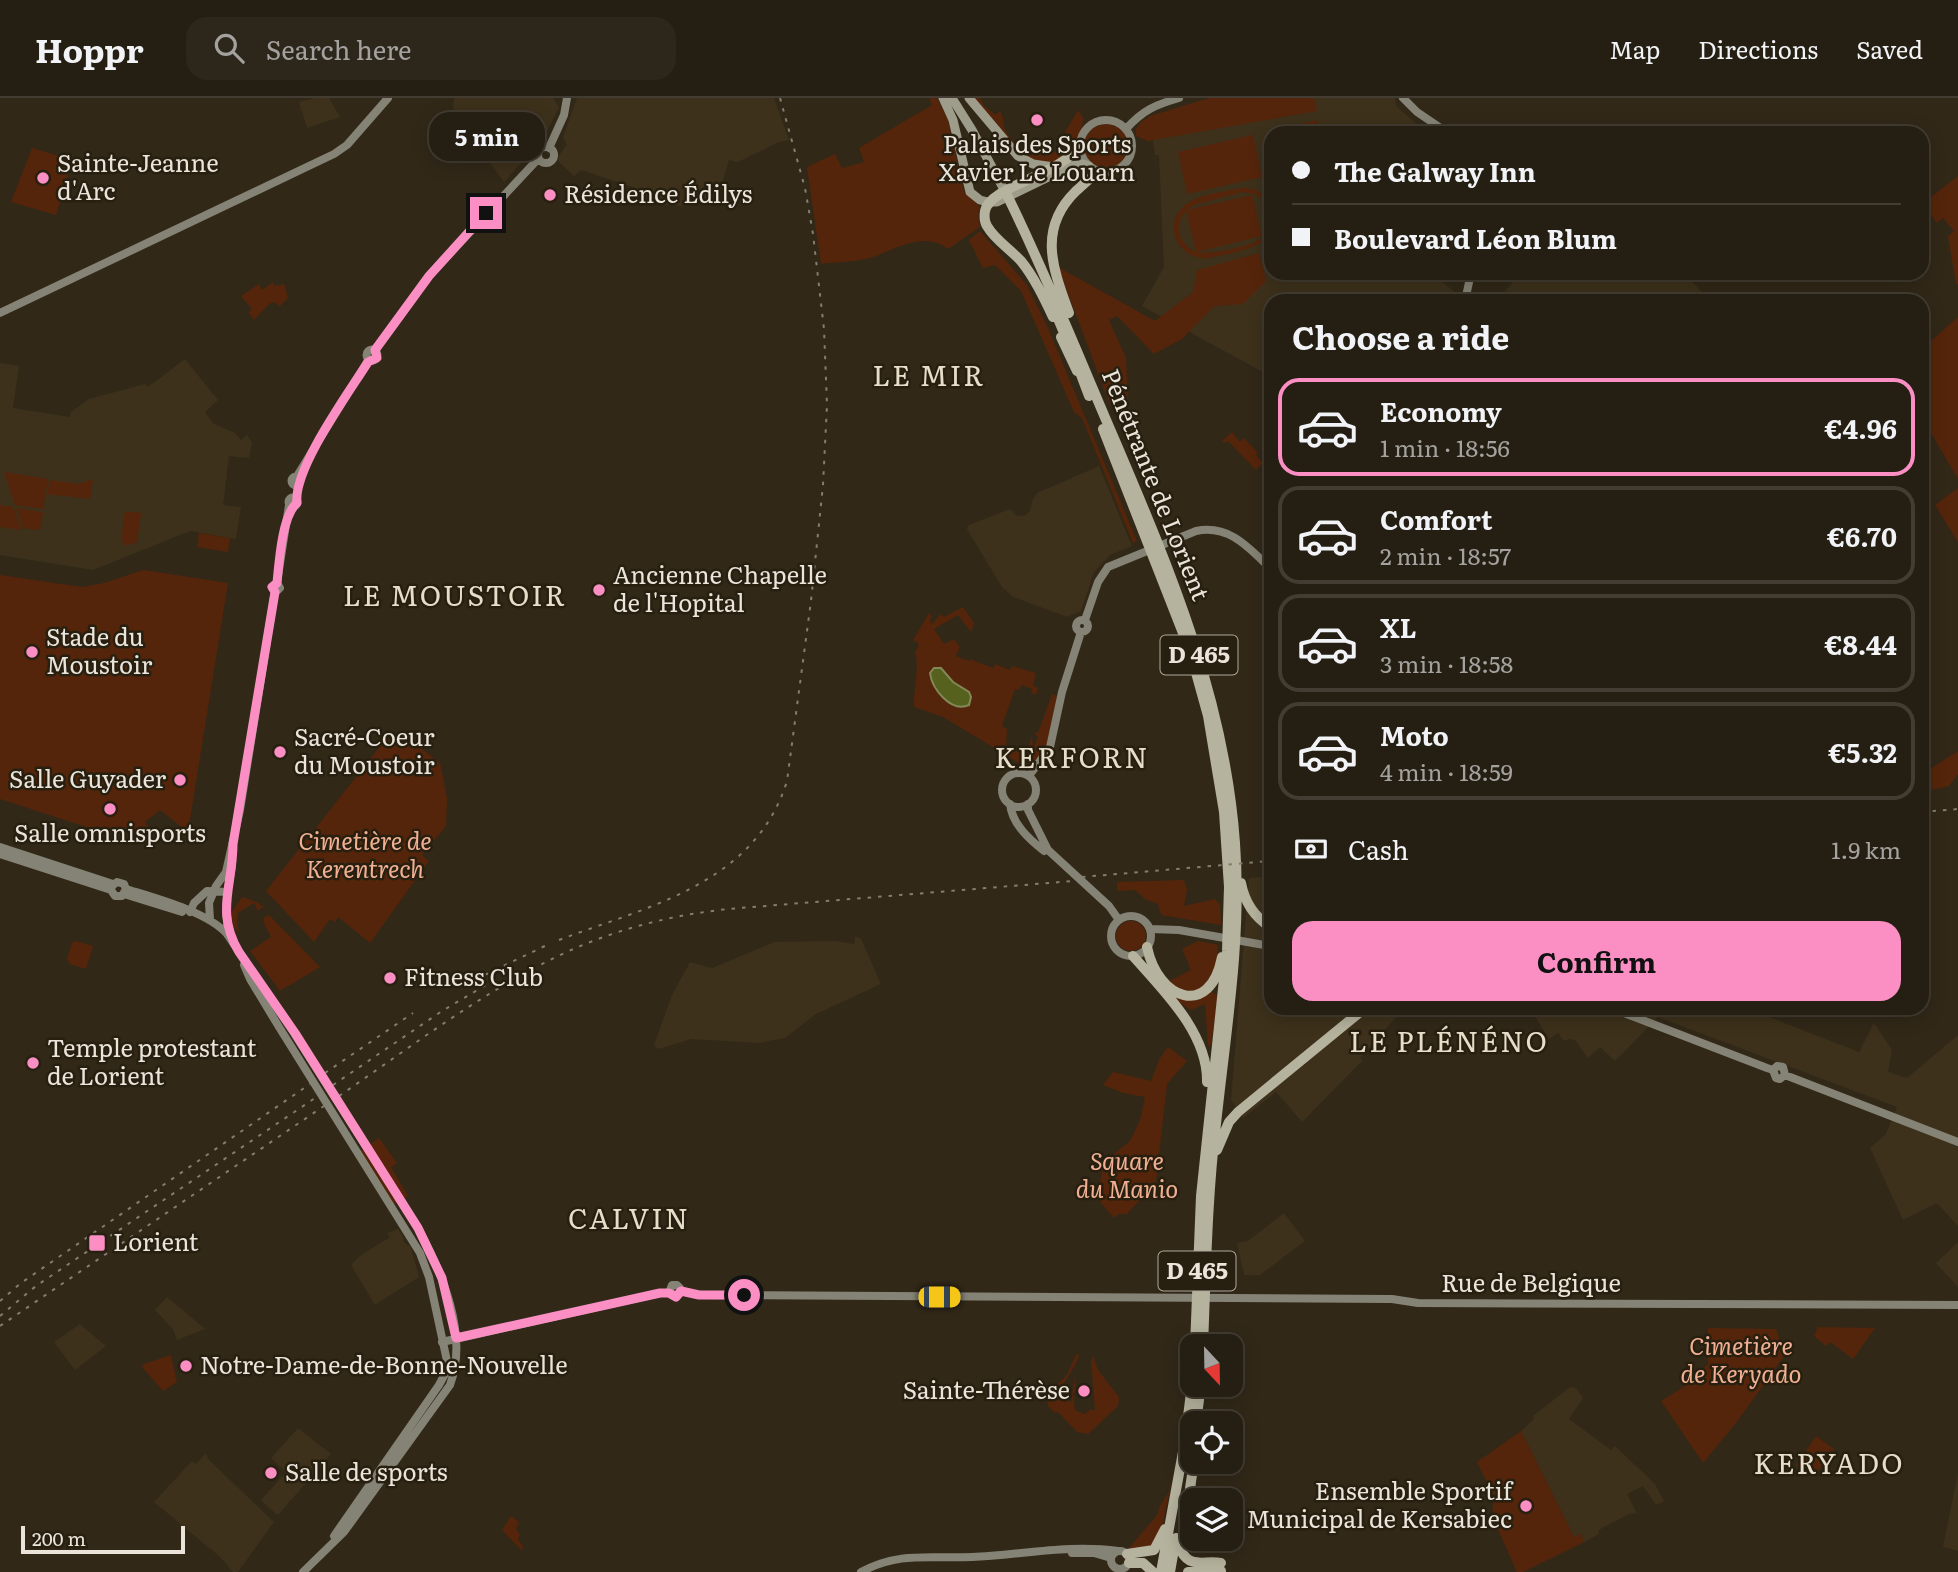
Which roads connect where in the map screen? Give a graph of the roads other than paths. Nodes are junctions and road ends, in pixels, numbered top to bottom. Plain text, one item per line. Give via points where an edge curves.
1 (388, 98) edge
2 (567, 98) edge
3 (943, 98) edge
4 (952, 98) edge
5 (969, 98) edge
6 (1179, 98) edge
7 (1403, 98) edge
8 (1438, 126) edge
9 (1126, 129) junction
10 (1079, 146) junction
11 (1089, 166) junction
12 (1056, 167) junction
13 (1102, 172) junction
14 (1021, 187) junction
15 (1002, 197) junction
16 (988, 202) junction
17 (0, 313) edge
18 (1082, 377) junction
19 (1129, 474) junction
20 (1264, 563) edge
21 (1029, 776) junction
22 (1010, 804) junction
23 (1028, 804) junction
24 (233, 844) junction
25 (1231, 845) junction
26 (0, 847) edge
27 (0, 854) edge
28 (1058, 861) junction
29 (1236, 886) junction
30 (112, 887) junction
31 (212, 889) junction
32 (125, 892) junction
33 (227, 892) junction
34 (177, 905) junction
35 (190, 912) junction
36 (210, 920) junction
37 (1119, 920) junction
38 (1264, 922) edge
39 (1150, 929) junction
40 (232, 941) junction
41 (1264, 945) edge
42 (1147, 947) junction
43 (1229, 951) junction
44 (1133, 956) junction
45 (1357, 1015) edge
46 (1629, 1015) edge
47 (1958, 1142) edge
48 (1201, 1196) junction
49 (1208, 1213) junction
50 (414, 1231) junction
51 (1958, 1305) edge
52 (1195, 1334) edge
53 (1203, 1334) edge
54 (456, 1338) junction
55 (442, 1342) junction
56 (1180, 1472) edge
57 (1182, 1474) edge
58 (1188, 1474) edge
59 (1192, 1474) edge
60 (332, 1543) junction
61 (1121, 1556) junction
62 (1221, 1567) edge
63 (303, 1572) edge
64 (860, 1572) edge
65 (1153, 1572) edge
66 (1161, 1572) edge
67 (1170, 1572) edge
68 (1188, 1572) edge
69 (1200, 1572) edge

1 - 17 main road via 334,154
2 - 24 main road via 550,148 541,148 538,159 429,276 375,350 377,358 369,359 297,481 286,522
3 - 16 main road via 957,134 968,186 975,197
4 - 15 main road, Pénétrante de Lorient / D 465
5 - 12 main road via 1018,156 1033,164
6 - 9 main road via 1147,109
7 - 8 main road
9 - 10 main road via 1114,121 1096,121 1085,129
9 - 13 main road via 1132,145 1129,158 1119,168
10 - 11 main road
10 - 12 highway
11 - 13 main road
11 - 14 main road via 1077,164
12 - 14 highway
13 - 19 highway via 1064,207 1053,234 1051,258
14 - 15 highway
15 - 16 highway
15 - 18 highway, Pénétrante de Lorient / D 465
15 - 19 highway, Pénétrante de Lorient / D 465 via 1066,322
16 - 18 highway via 986,225 1028,270
18 - 25 highway, Pénétrante de Lorient / D 465 via 1190,651 1216,757
19 - 25 highway, Pénétrante de Lorient / D 465 via 1207,681 1223,747
20 - 21 main road via 1235,536 1202,530 1134,555 1102,573 1085,621 1088,627 1081,632 1062,692 1050,747
21 - 22 main road via 1016,774 1004,782 1002,793
21 - 23 main road via 1036,793
22 - 23 main road
22 - 28 main road via 1019,827
23 - 28 main road via 1043,844
24 - 31 main road via 226,872
24 - 33 main road
25 - 29 highway, Pénétrante de Lorient / D 465
26 - 30 main road
27 - 30 main road
28 - 37 main road
29 - 38 highway
29 - 43 highway, Pénétrante de Lorient / D 465
30 - 32 main road via 116,896
31 - 33 main road
31 - 34 main road
31 - 35 main road
31 - 36 main road
32 - 34 main road
32 - 35 main road
33 - 40 main road via 225,914
34 - 35 main road
35 - 36 main road
36 - 40 main road
37 - 39 main road via 1137,917
37 - 44 main road via 1112,931 1113,943 1121,953
39 - 41 main road
39 - 42 main road
40 - 50 main road
42 - 43 highway via 1154,971 1167,987 1189,996 1213,982
42 - 44 main road
43 - 48 highway, Pénétrante de Lorient / D 465
43 - 49 highway, Pénétrante de Lorient / D 465
44 - 48 highway via 1194,1032 1205,1058
45 - 49 highway via 1233,1117 1217,1149
46 - 47 main road via 1773,1070 1776,1078 1785,1075
48 - 52 highway, Pénétrante de Lorient / D 465
49 - 53 highway, Pénétrante de Lorient / D 465
50 - 54 main road via 442,1278
50 - 55 main road
51 - 54 main road, Rue de Belgique via 1418,1303 1392,1299 699,1295 681,1291 676,1297 669,1293
54 - 55 main road, Rue de Belgique
54 - 60 main road via 450,1385
55 - 60 main road via 447,1366 439,1385
56 - 61 highway via 1157,1546 1150,1552
57 - 66 highway
58 - 67 highway
59 - 62 highway via 1181,1551 1193,1563
60 - 63 main road
61 - 64 main road via 1055,1551 973,1558 909,1557 883,1561
61 - 65 highway via 1143,1563
62 - 69 highway
68 - 69 highway

